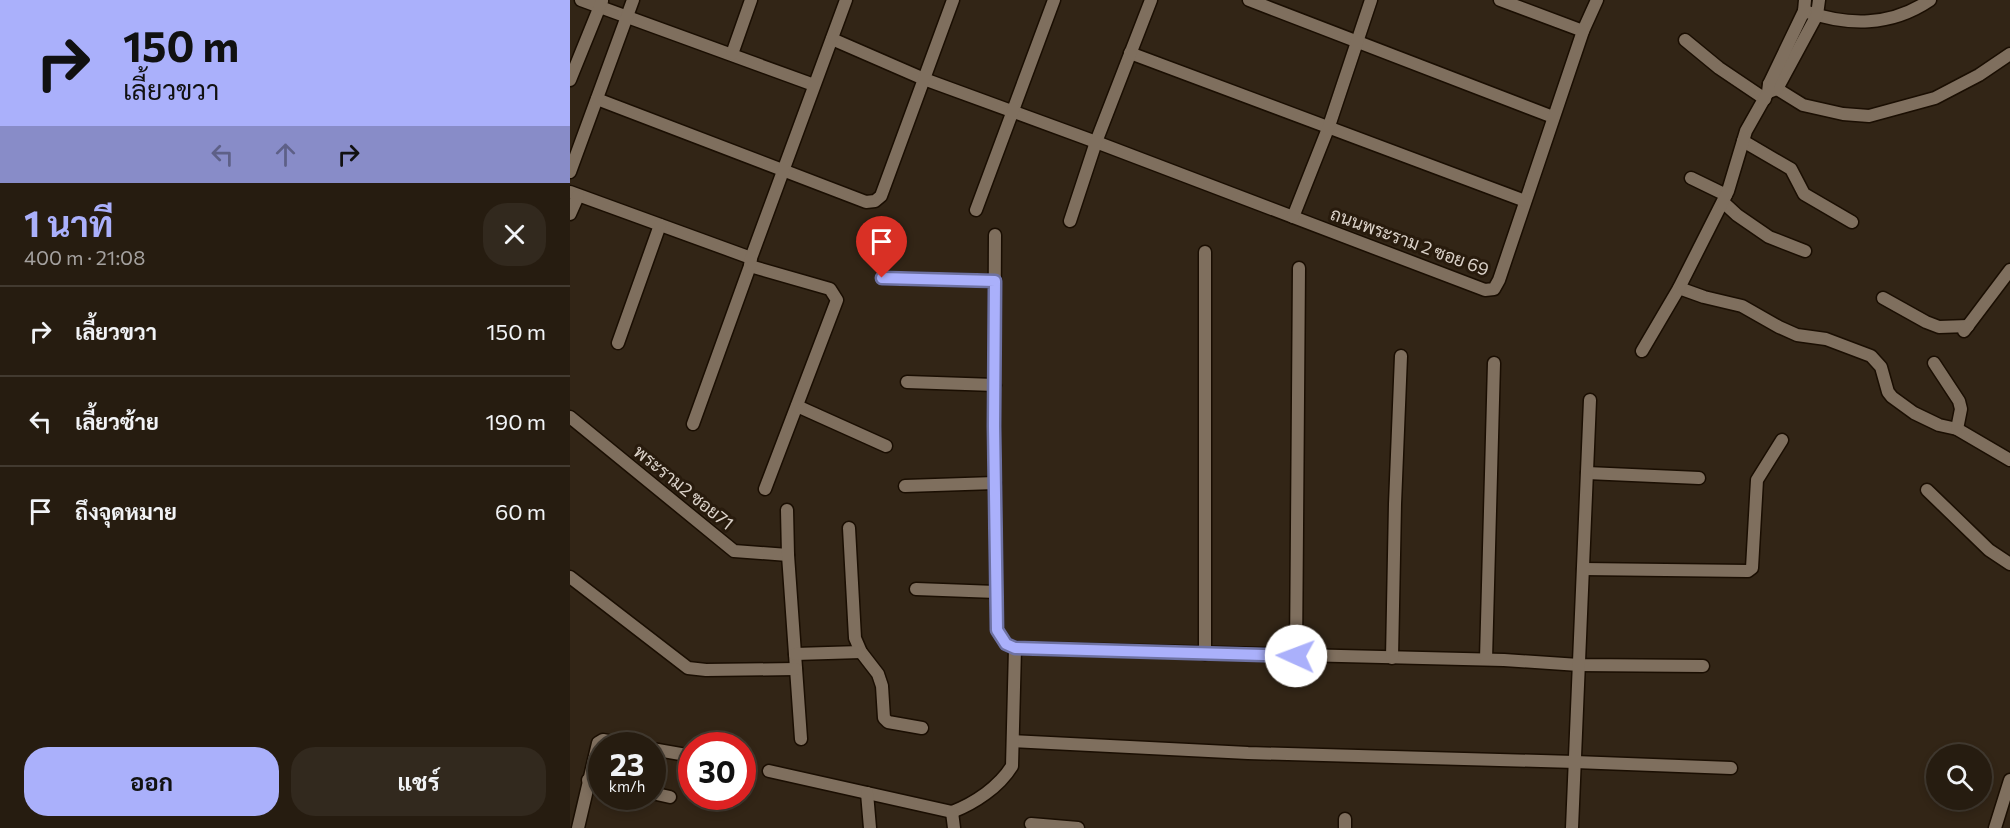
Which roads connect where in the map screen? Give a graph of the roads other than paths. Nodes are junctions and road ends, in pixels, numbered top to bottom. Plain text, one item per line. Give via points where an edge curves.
1 (580, 0) edge
2 (633, 0) edge
3 (751, 0) edge
4 (846, 0) edge
5 (953, 0) edge
6 (1054, 0) edge
7 (1151, 0) edge
8 (1371, 0) edge
9 (1500, 0) edge
10 (1598, 0) edge
11 (1819, 0) edge
12 (1930, 0) edge
13 (1252, 1) edge
14 (601, 4) edge
15 (1805, 5) edge
16 (1817, 15) junction
17 (627, 17) junction
18 (1583, 31) junction
19 (832, 39) junction
20 (1685, 40) dead end
21 (1356, 41) junction
22 (1130, 53) junction
23 (732, 54) junction
24 (2010, 54) edge
25 (924, 79) junction
26 (570, 80) edge
27 (814, 85) junction
28 (1770, 91) junction
29 (597, 99) junction
30 (1011, 112) junction
31 (1553, 117) junction
32 (1329, 126) junction
33 (1743, 141) junction
34 (1096, 142) junction
35 (783, 170) junction
36 (570, 172) edge
37 (1691, 178) dead end
38 (574, 194) edge
39 (1724, 199) junction
40 (1525, 201) junction
41 (976, 210) dead end
42 (570, 214) edge
43 (1293, 217) junction
44 (1070, 221) dead end
45 (1852, 222) dead end
46 (660, 225) junction
47 (995, 235) dead end
48 (1805, 251) dead end
49 (1205, 252) dead end
50 (751, 262) junction
51 (1299, 268) dead end
52 (2010, 270) edge
53 (882, 278) dead end
54 (995, 281) junction
55 (1679, 288) junction
56 (1883, 298) dead end
57 (618, 343) dead end
58 (1642, 351) dead end
59 (1401, 356) dead end
60 (1494, 363) dead end
61 (1934, 363) dead end
62 (907, 382) dead end
63 (995, 385) junction
64 (1590, 400) dead end
65 (797, 406) junction
66 (570, 417) edge
67 (693, 424) dead end
68 (1957, 429) junction
69 (1782, 440) dead end
70 (886, 446) dead end
71 (2010, 460) edge
72 (1587, 472) junction
73 (1699, 478) dead end
74 (995, 483) junction
75 (905, 486) dead end
76 (765, 489) dead end
77 (1927, 490) dead end
78 (788, 510) dead end
79 (849, 528) dead end
80 (788, 555) junction
81 (2010, 564) edge
82 (1583, 568) junction
83 (570, 577) edge
84 (916, 589) dead end
85 (996, 592) junction
86 (1015, 648) junction
87 (861, 652) junction
88 (795, 654) junction
89 (1205, 654) junction
90 (1296, 656) junction
91 (1392, 658) junction
92 (1486, 659) junction
93 (1579, 665) junction
94 (1703, 666) dead end
95 (796, 669) junction
96 (922, 728) dead end
97 (801, 739) dead end
98 (1013, 741) junction
99 (1575, 762) junction
100 (1731, 768) dead end
101 (770, 771) dead end
102 (588, 780) edge
103 (2010, 780) edge
104 (867, 793) junction
105 (666, 796) edge
106 (670, 797) dead end
107 (952, 812) junction
108 (1032, 824) dead end
109 (578, 828) edge
110 (870, 828) edge
111 (954, 828) edge
112 (1078, 828) edge
113 (1572, 828) edge
114 (1995, 828) edge

1 - 14 street
2 - 17 street
3 - 23 street
4 - 19 street
5 - 25 street
6 - 30 street
7 - 22 street
8 - 21 street
9 - 18 street
10 - 18 street, ถนนพระราม 2 ซอย 69
11 - 16 street
12 - 16 street via 1907,14 1865,23
13 - 21 street
14 - 17 street
14 - 26 street
15 - 16 street
15 - 28 street
16 - 28 street
17 - 23 street
17 - 29 street
18 - 31 street, ถนนพระราม 2 ซอย 69
19 - 25 street, ถนนพระราม 2 ซอย 69
19 - 27 street
20 - 28 street via 1719,68
21 - 31 street
21 - 32 street
22 - 32 street
22 - 34 street
23 - 27 street
24 - 28 street via 1935,99 1869,116 1803,105
25 - 30 street, ถนนพระราม 2 ซอย 69
25 - 35 street via 878,199 866,202
27 - 35 street
28 - 33 street
29 - 35 street
29 - 36 street
30 - 34 street, ถนนพระราม 2 ซอย 69
30 - 41 street
31 - 40 street, ถนนพระราม 2 ซอย 69
32 - 40 street
32 - 43 street
33 - 39 street
33 - 45 street via 1791,169 1804,194
34 - 43 street, ถนนพระราม 2 ซอย 69
34 - 44 street
35 - 50 street
37 - 39 street
38 - 42 street
38 - 46 street
39 - 48 street via 1737,215 1769,237
39 - 55 street
40 - 43 street, ถนนพระราม 2 ซอย 69 via 1499,280 1494,289 1485,290
46 - 50 street
46 - 57 street
47 - 54 street
49 - 89 street
50 - 65 street via 830,289 837,300
50 - 67 street
51 - 90 street
52 - 56 street via 1965,330 1939,327
53 - 54 street
54 - 63 street
55 - 58 street
55 - 68 street via 1742,306 1797,334 1826,339 1871,356 1881,367 1892,397 1940,426
59 - 91 street
60 - 92 street
61 - 68 street via 1959,401
62 - 63 street
63 - 74 street
64 - 72 street
65 - 70 street
65 - 76 street
66 - 80 street, พระราม2 ซอย71 via 734,551
68 - 71 street
69 - 82 street via 1757,480 1752,568 1748,571
72 - 73 street
72 - 82 street
74 - 75 street
74 - 85 street
77 - 81 street via 1989,550
78 - 80 street
79 - 87 street via 855,638
80 - 88 street
82 - 93 street
83 - 95 street via 688,668
84 - 85 street
85 - 86 street via 997,630 1006,644
86 - 89 street
86 - 98 street
87 - 88 street
87 - 96 street via 878,674 888,722
88 - 95 street
89 - 90 street
90 - 91 street
91 - 92 street
92 - 93 street
93 - 94 street
93 - 99 street
95 - 97 street
98 - 99 street via 1248,753
98 - 107 street via 1012,766 1006,776 978,799
99 - 100 street
99 - 113 street
101 - 104 street
102 - 109 street
103 - 114 street
104 - 107 street
104 - 110 street
105 - 106 street
107 - 111 street
108 - 112 street

